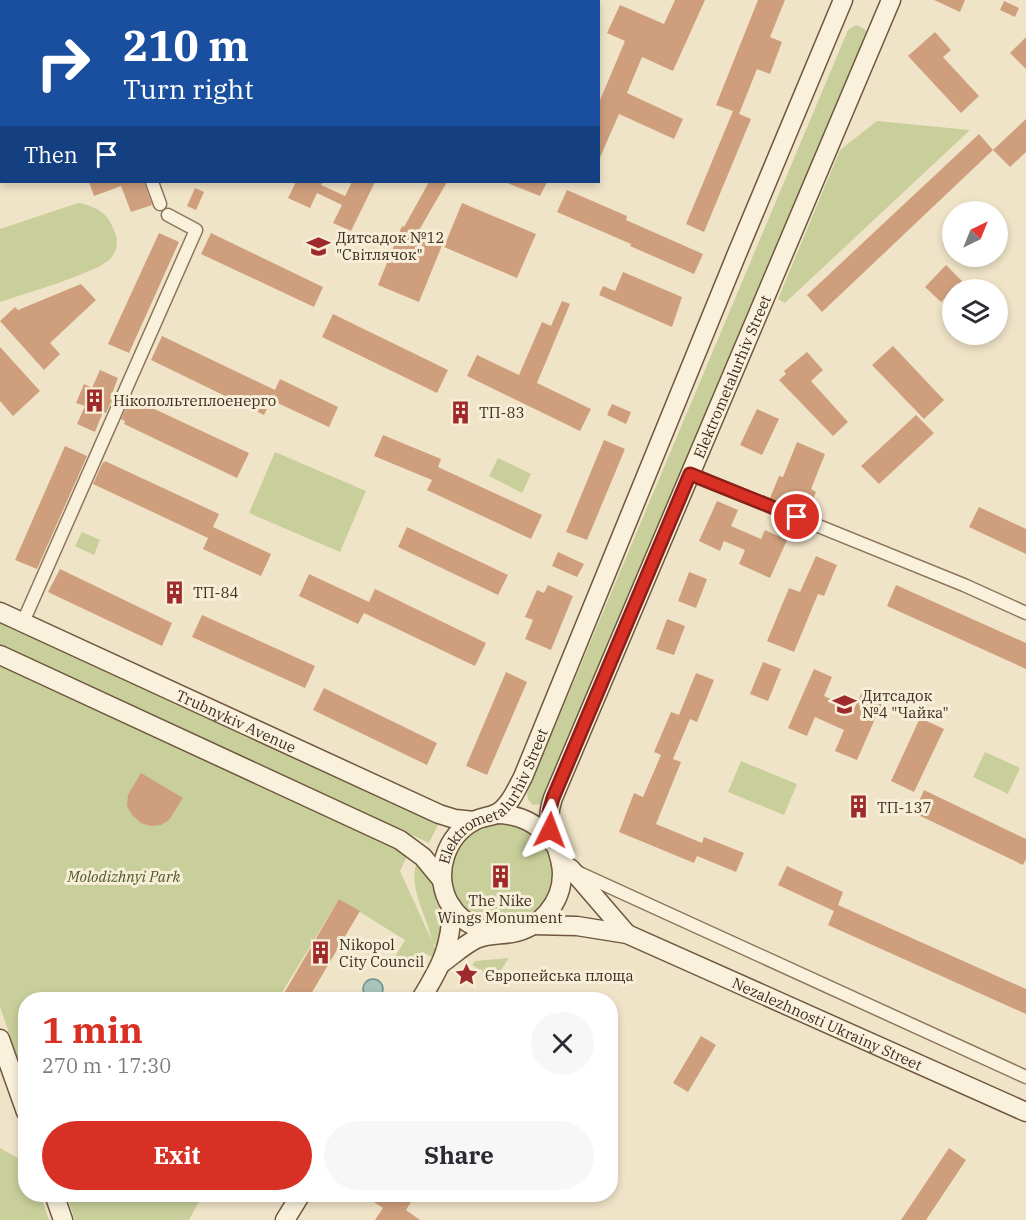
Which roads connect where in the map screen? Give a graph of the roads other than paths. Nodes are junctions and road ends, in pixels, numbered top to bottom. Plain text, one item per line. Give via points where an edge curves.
1 (843, 0) edge
2 (891, 0) edge
3 (152, 183) edge
4 (160, 204) dead end
5 (168, 215) dead end
6 (690, 474) junction
7 (0, 612) edge
8 (1026, 613) edge
9 (23, 622) junction
10 (0, 655) edge
11 (495, 814) junction
12 (474, 821) junction
13 (553, 843) junction
14 (566, 866) junction
15 (442, 880) junction
16 (452, 908) junction
17 (533, 925) junction
18 (496, 933) junction
19 (627, 934) junction
20 (442, 963) junction
21 (425, 992) edge
22 (0, 1039) edge
23 (1026, 1077) edge
24 (18, 1090) edge
25 (1026, 1112) edge
26 (57, 1202) edge
27 (296, 1202) edge
28 (63, 1220) edge
29 (285, 1220) edge

1 - 11 main road, Elektrometalurhiv Street via 523,777 509,801
2 - 6 main road, Elektrometalurhiv Street
3 - 4 street
5 - 9 street via 196,230
6 - 8 street
6 - 13 main road, Elektrometalurhiv Street via 553,798 549,812
7 - 9 main road, Trubnykiv Avenue
9 - 12 main road, Trubnykiv Avenue via 439,814
10 - 15 main road via 400,840 423,857
11 - 12 main road, Elektrometalurhiv Street
11 - 13 main road via 528,820
12 - 15 main road, Elektrometalurhiv Street via 449,846
13 - 14 main road, Elektrometalurhiv Street
14 - 17 main road, Elektrometalurhiv Street via 551,909
14 - 19 main road
14 - 23 street
15 - 16 main road, Elektrometalurhiv Street
16 - 18 main road via 473,927
16 - 20 main road, Elektrometalurhiv Street
17 - 18 main road, Elektrometalurhiv Street via 512,933
17 - 19 main road via 577,926
18 - 20 main road, Elektrometalurhiv Street via 476,940
19 - 25 main road, Nezalezhnosti Ukrainy Street
20 - 21 main road, Elektrometalurhiv Street
22 - 24 main road
26 - 28 main road
27 - 29 main road

